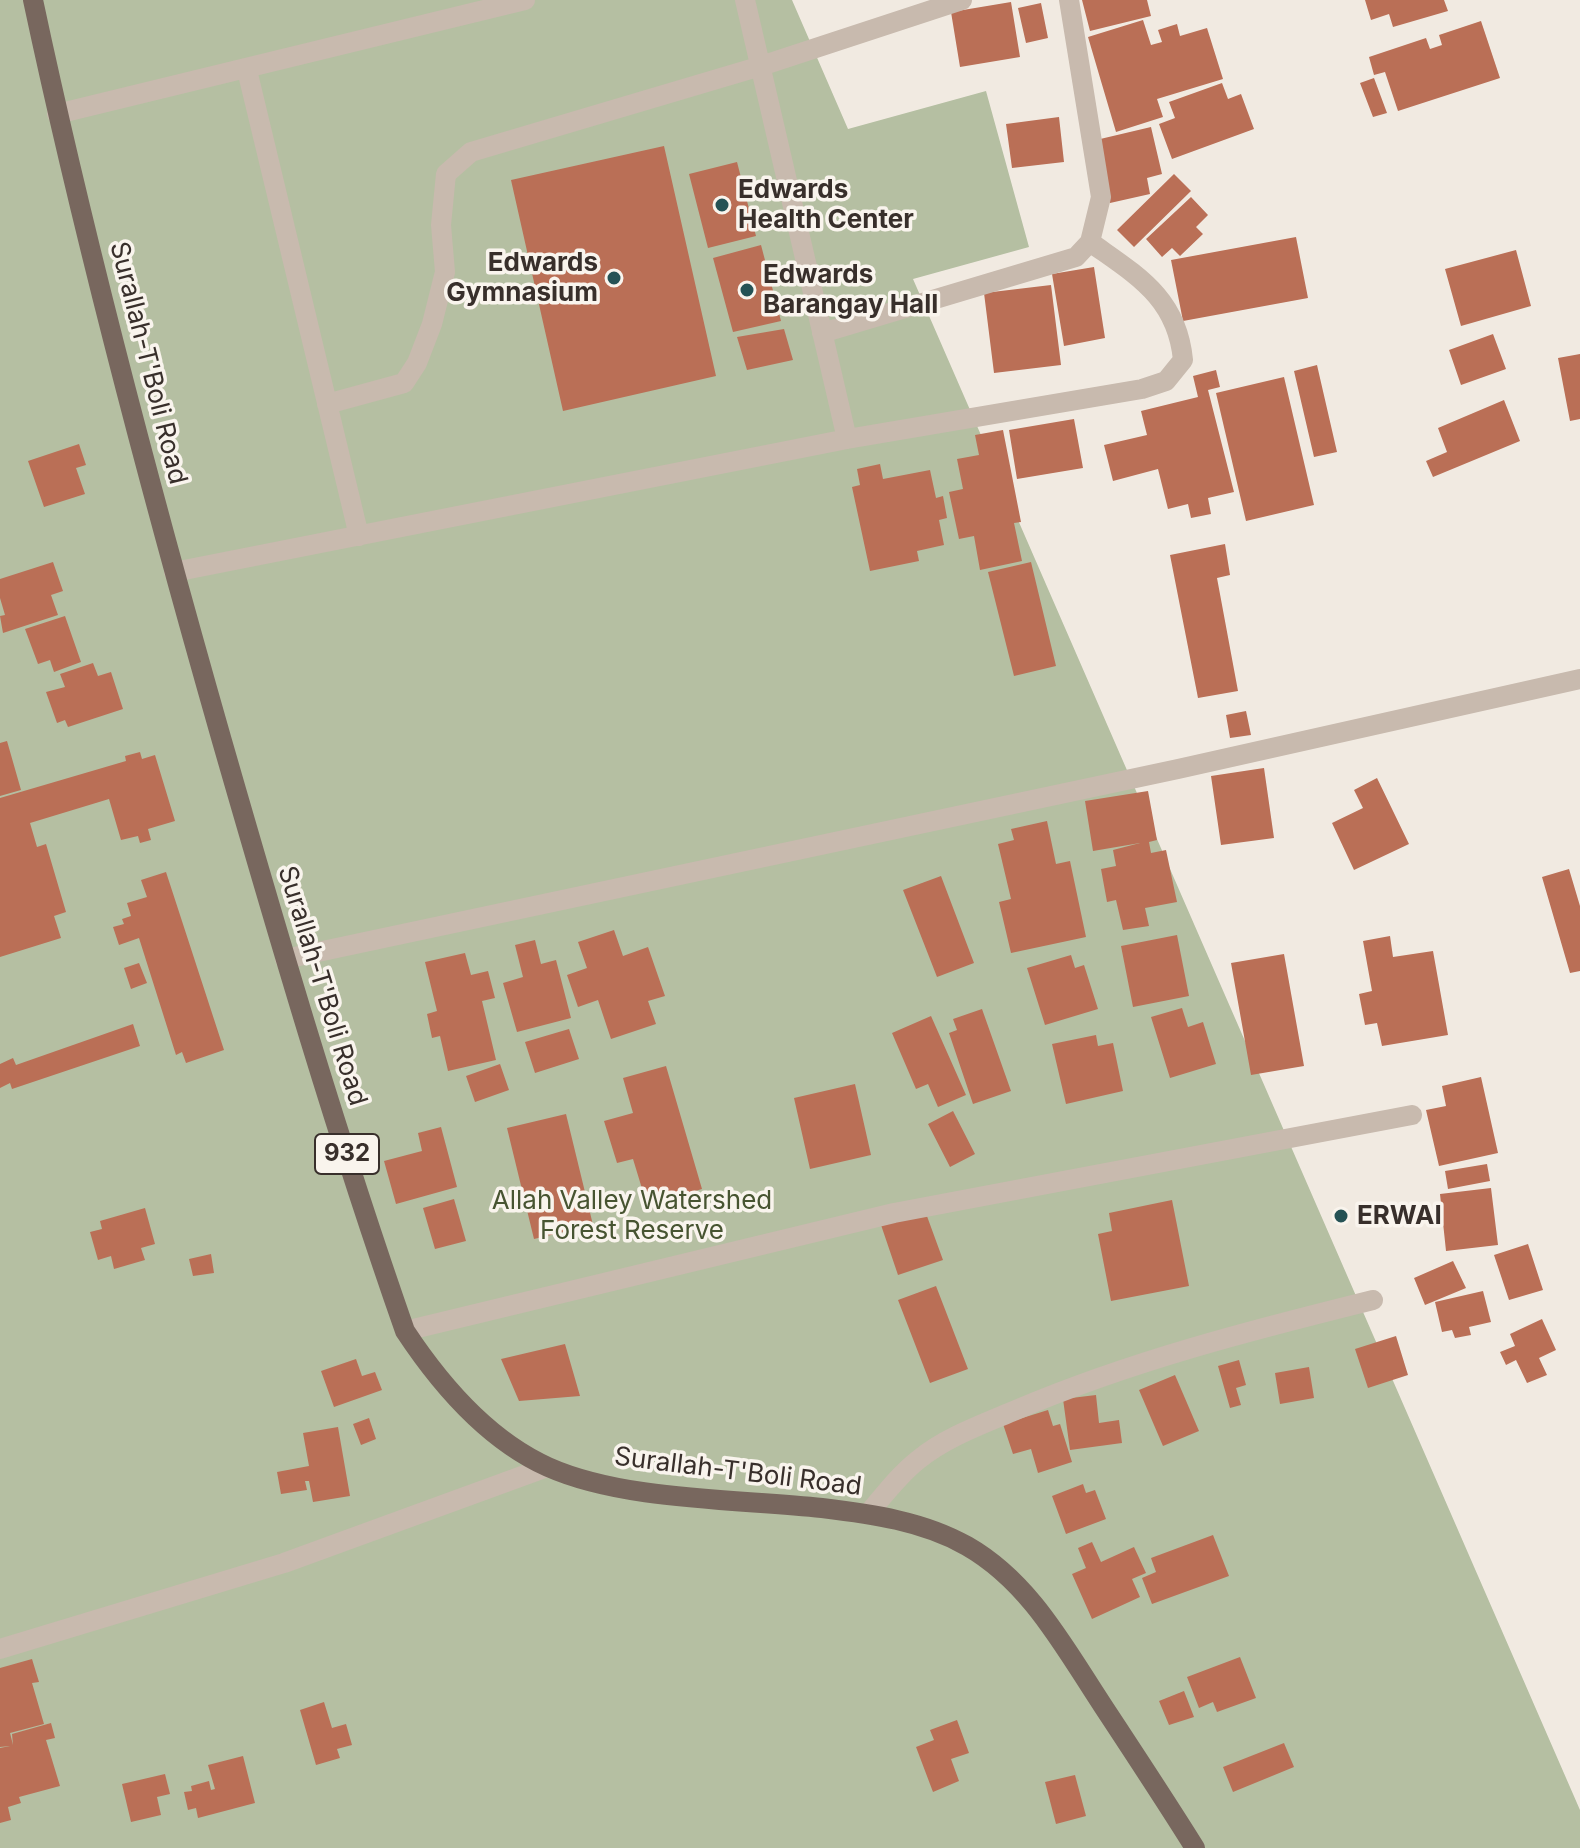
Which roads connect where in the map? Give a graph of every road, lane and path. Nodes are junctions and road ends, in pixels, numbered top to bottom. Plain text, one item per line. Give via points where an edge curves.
1 (33, 0) edge
2 (525, 0) edge
3 (745, 0) edge
4 (962, 0) edge
5 (1069, 0) edge
6 (761, 66) junction
7 (247, 70) junction
8 (57, 114) junction
9 (1090, 242) junction
10 (822, 333) junction
11 (327, 404) junction
12 (847, 439) junction
13 (359, 536) junction
14 (174, 572) junction
15 (1580, 679) edge
16 (285, 959) junction
17 (1412, 1115) dead end
18 (1373, 1300) dead end
19 (405, 1331) junction
20 (547, 1467) junction
21 (868, 1514) junction
22 (0, 1649) edge
23 (1195, 1848) edge

1 - 8 main road, Surallah-T'Boli Road / 932
2 - 7 street
3 - 6 street
4 - 6 street
5 - 9 street via 1101,197
6 - 10 street
6 - 11 street via 471,152 446,174 441,225 445,272 417,363 404,383
7 - 8 street
7 - 11 street
8 - 14 main road, Surallah-T'Boli Road / 932
9 - 10 street via 1076,257
9 - 12 street via 1151,286 1165,307 1183,360 1166,381
10 - 12 street
11 - 13 street
12 - 13 street
13 - 14 street
14 - 16 main road, Surallah-T'Boli Road / 932
15 - 16 street
16 - 19 main road, Surallah-T'Boli Road / 932
17 - 19 street via 894,1213
18 - 21 street via 1132,1366 1020,1408 918,1459
19 - 20 main road, Surallah-T'Boli Road / 932 via 430,1370 476,1420
20 - 21 main road, Surallah-T'Boli Road / 932 via 677,1497
20 - 22 street via 284,1563
21 - 23 main road, Surallah-T'Boli Road / 932 via 933,1530 968,1547 1037,1606

